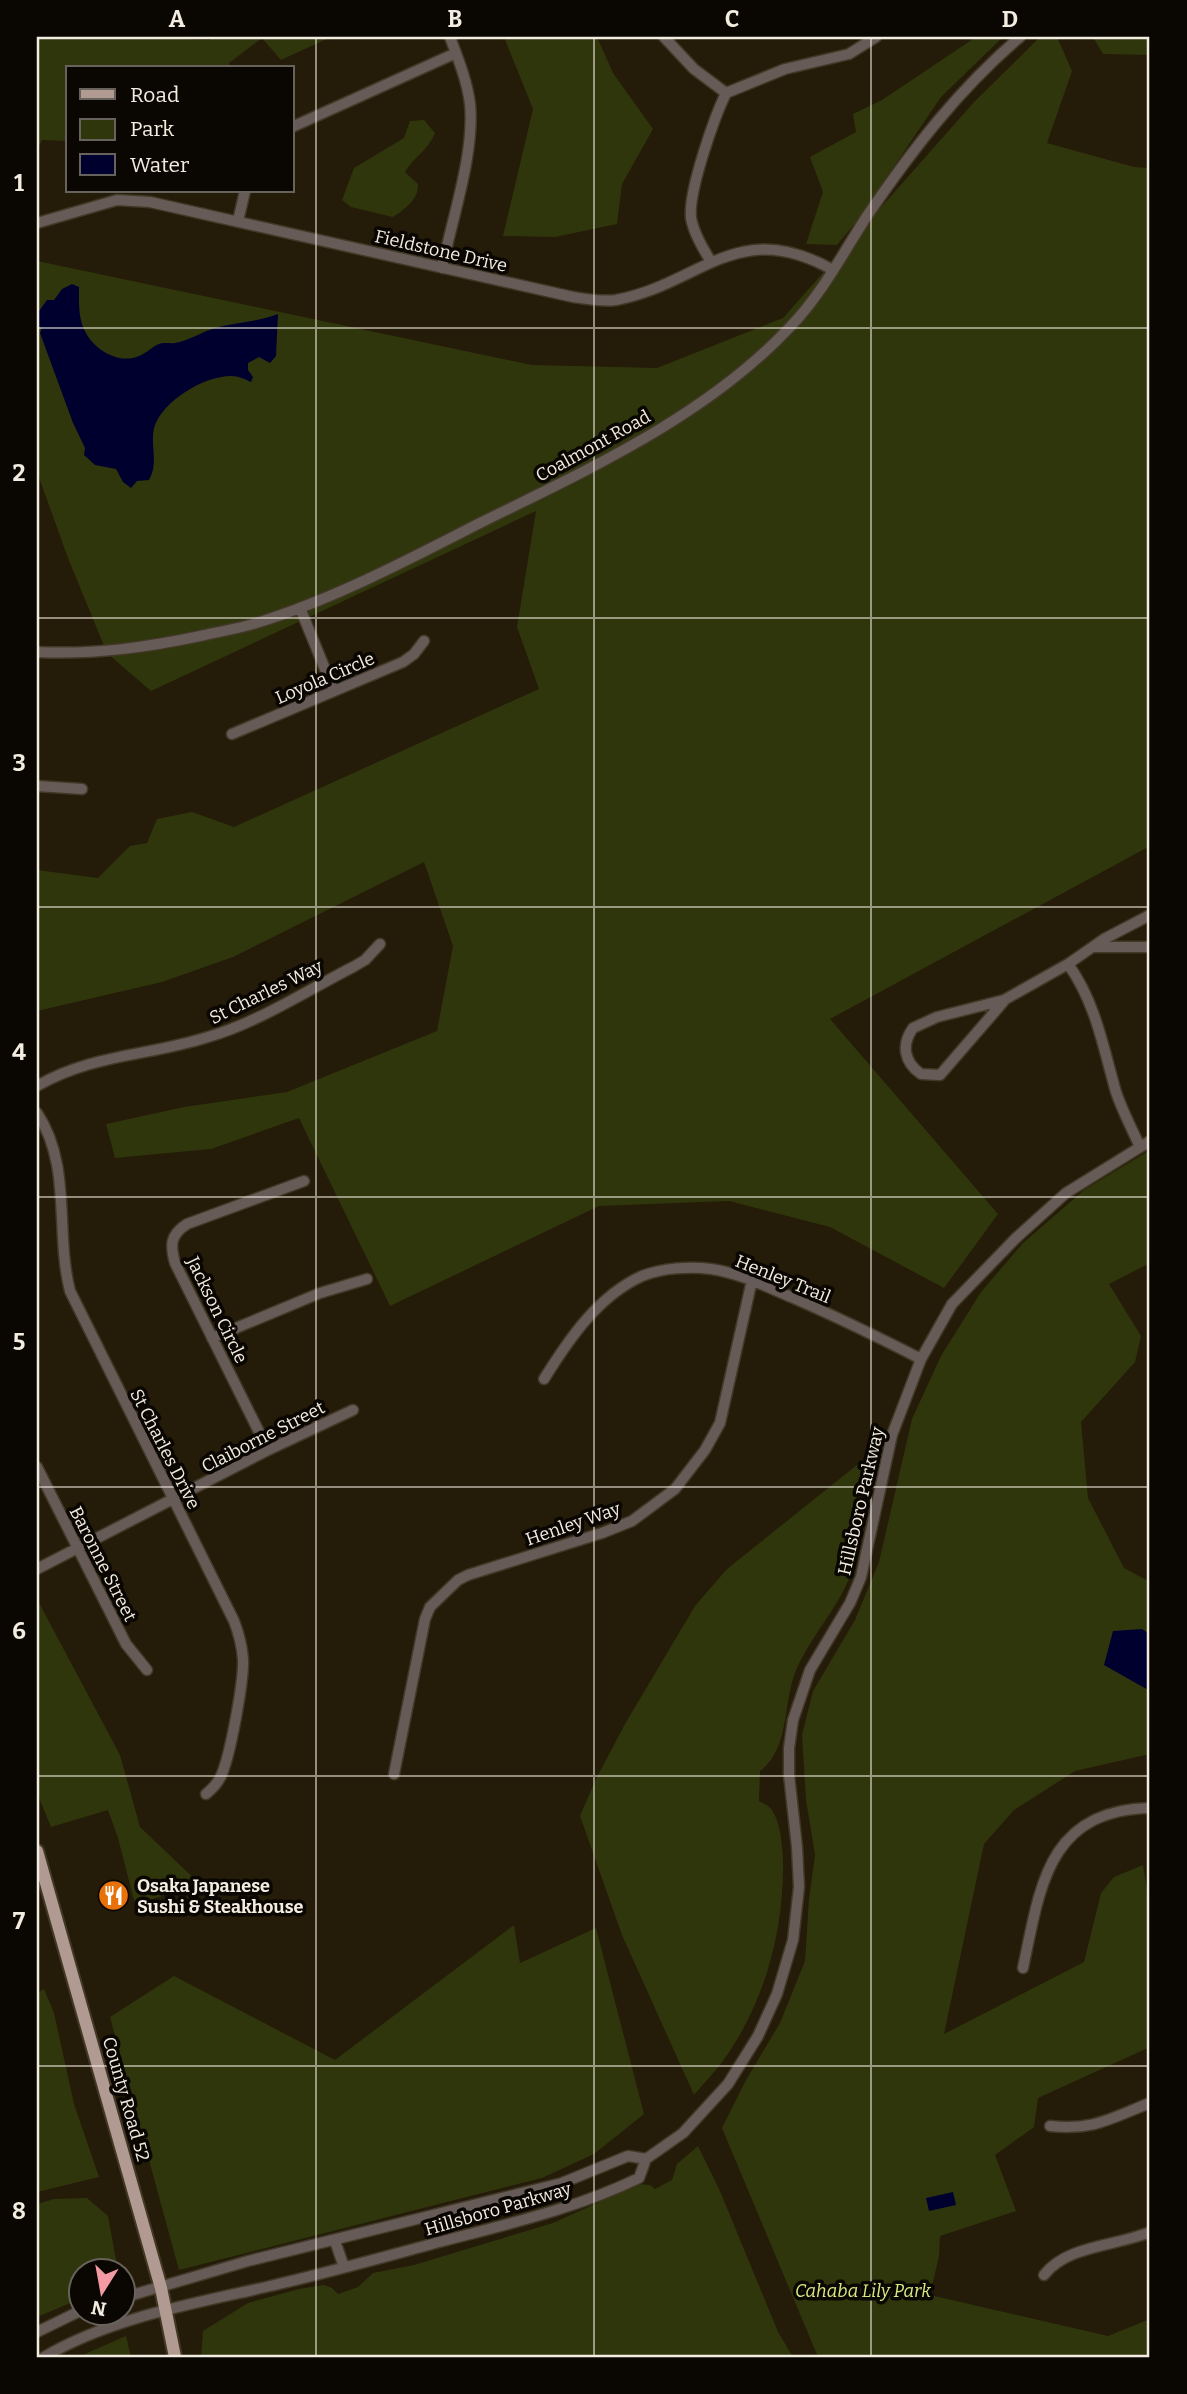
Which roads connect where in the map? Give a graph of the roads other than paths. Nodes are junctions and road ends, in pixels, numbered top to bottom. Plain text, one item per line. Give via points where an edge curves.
1 (450, 37) edge
2 (664, 37) edge
3 (876, 37) edge
4 (1020, 37) edge
5 (456, 53) junction
6 (726, 93) junction
7 (294, 126) edge
8 (246, 192) edge
9 (238, 221) junction
10 (37, 223) edge
11 (711, 262) junction
12 (442, 268) junction
13 (832, 270) junction
14 (300, 608) junction
15 (424, 641) dead end
16 (37, 652) edge
17 (334, 691) junction
18 (232, 734) dead end
19 (37, 786) edge
20 (82, 789) dead end
21 (1150, 915) edge
22 (380, 944) dead end
23 (1094, 947) junction
24 (1150, 947) edge
25 (1068, 964) junction
26 (1004, 1000) dead end
27 (37, 1086) edge
28 (37, 1113) edge
29 (1145, 1144) edge
30 (304, 1181) dead end
31 (367, 1279) dead end
32 (751, 1280) junction
33 (212, 1338) junction
34 (921, 1359) junction
35 (544, 1379) dead end
36 (353, 1410) dead end
37 (268, 1450) junction
38 (37, 1467) edge
39 (173, 1500) junction
40 (77, 1547) junction
41 (37, 1569) edge
42 (147, 1670) dead end
43 (394, 1774) dead end
44 (206, 1794) dead end
45 (1150, 1808) edge
46 (37, 1851) edge
47 (1023, 1968) dead end
48 (1150, 2103) edge
49 (1050, 2126) dead end
50 (646, 2159) junction
51 (1150, 2232) edge
52 (335, 2241) junction
53 (344, 2267) junction
54 (1044, 2275) dead end
55 (161, 2288) junction
56 (136, 2294) edge
57 (166, 2311) junction
58 (66, 2318) edge
59 (37, 2332) edge
60 (44, 2357) edge
61 (175, 2357) edge

1 - 5 street
2 - 6 street via 694,69
3 - 6 street via 849,54 785,69
4 - 13 street, Coalmont Road via 988,64 936,121
5 - 7 street
5 - 12 street via 468,89 471,126
6 - 11 street via 692,198 696,236
8 - 9 street
9 - 10 street, Fieldstone Drive via 126,199
9 - 12 street, Fieldstone Drive
11 - 12 street, Fieldstone Drive via 642,293 613,300 573,297
11 - 13 street, Fieldstone Drive via 760,249 811,258
13 - 14 street, Coalmont Road via 794,323 766,352 695,406 543,492
14 - 16 street, Coalmont Road via 252,624 132,649
14 - 17 street
15 - 17 street, Loyola Circle via 403,662
17 - 18 street, Loyola Circle
19 - 20 street
21 - 23 street
22 - 27 street, St Charles Way via 354,967 230,1030 100,1060
23 - 24 street
23 - 25 street
25 - 26 street via 1004,1000 913,1028 905,1044 909,1062 921,1074 940,1075
25 - 29 street via 1102,1034 1117,1095
28 - 39 street, St Charles Drive via 57,1158 63,1257 70,1291
29 - 34 street, Hillsboro Parkway via 1066,1193 1017,1238 952,1304
30 - 33 street, Jackson Circle via 187,1224 172,1237 175,1263
31 - 33 street via 320,1293
32 - 34 street, Henley Trail
32 - 35 street, Henley Trail via 698,1268 643,1276 618,1290 584,1322
32 - 43 street, Henley Way via 720,1423 675,1489 632,1521 468,1575 430,1607
33 - 37 street, Jackson Circle
34 - 50 street, Hillsboro Parkway via 892,1435 861,1577 810,1670 793,1720 789,1775 799,1887 793,1940 777,1994 728,2084 683,2133
36 - 37 street, Claiborne Street
37 - 39 street, Claiborne Street
38 - 40 street, Baronne Street
39 - 40 street, Claiborne Street
39 - 44 street, St Charles Drive via 234,1621 243,1657 222,1773
40 - 41 street, Claiborne Street
40 - 42 street, Baronne Street via 125,1644
45 - 47 street via 1100,1817 1060,1848 1041,1886
46 - 55 main road, County Road 52
48 - 49 street via 1093,2126
50 - 52 street, Hillsboro Parkway via 628,2157 562,2183
50 - 53 street, Hillsboro Parkway via 639,2178 555,2212
51 - 54 street via 1070,2255
52 - 53 street
52 - 55 street, Hillsboro Parkway
53 - 57 street, Hillsboro Parkway
55 - 56 street, Hillsboro Parkway
55 - 57 main road, County Road 52
57 - 60 street, Hillsboro Parkway via 80,2338
57 - 61 main road, County Road 52
58 - 59 street

